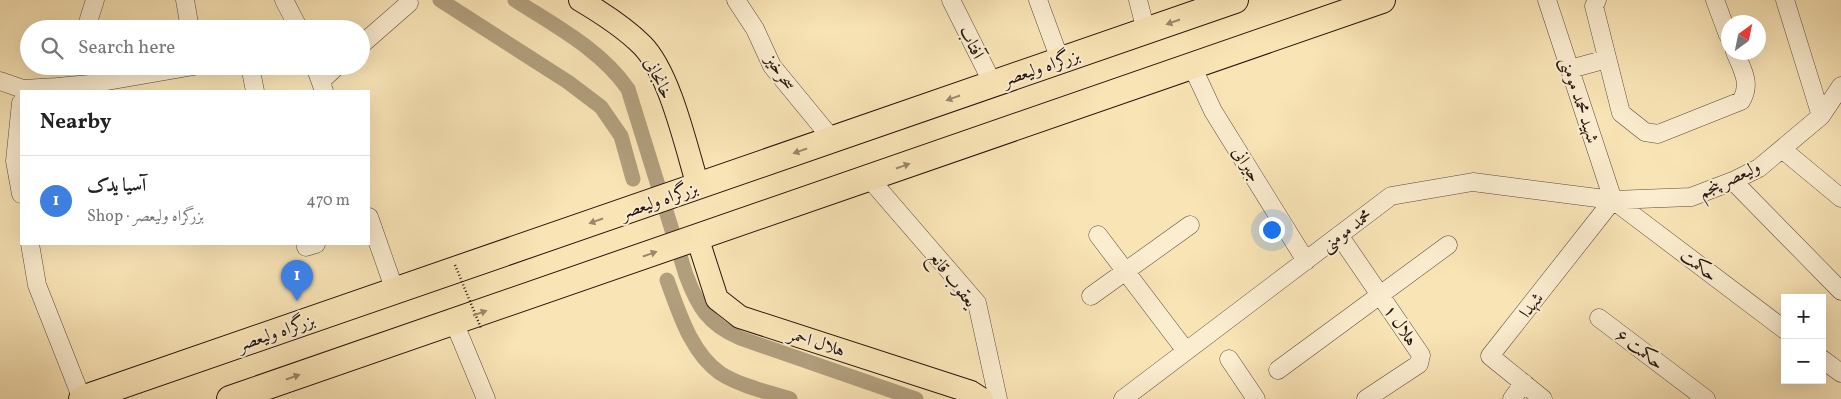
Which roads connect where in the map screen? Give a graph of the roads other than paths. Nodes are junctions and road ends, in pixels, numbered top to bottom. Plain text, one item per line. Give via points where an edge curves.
1 (95, 0) edge
2 (185, 0) edge
3 (284, 0) edge
4 (580, 0) edge
5 (736, 0) edge
6 (951, 0) edge
7 (1038, 0) edge
8 (1138, 0) edge
9 (1235, 0) edge
10 (1547, 0) edge
11 (1597, 0) edge
12 (1715, 0) edge
13 (1785, 0) edge
14 (1367, 2) edge
15 (409, 3) dead end
16 (1325, 11) edge
17 (1721, 16) edge
18 (89, 20) edge
19 (188, 20) edge
20 (294, 20) edge
21 (1146, 31) junction
22 (370, 37) edge
23 (1607, 59) junction
24 (1060, 60) junction
25 (1738, 60) edge
26 (1192, 66) junction
27 (1570, 69) junction
28 (97, 75) edge
29 (106, 75) edge
30 (173, 75) edge
31 (252, 75) edge
32 (0, 81) edge
33 (154, 83) edge
34 (993, 84) junction
35 (1841, 86) edge
36 (57, 89) edge
37 (255, 90) edge
38 (20, 93) edge
39 (20, 113) edge
40 (1821, 116) junction
41 (832, 139) junction
42 (1782, 149) junction
43 (869, 178) junction
44 (1733, 181) junction
45 (698, 186) junction
46 (20, 188) edge
47 (1838, 191) edge
48 (1613, 200) junction
49 (370, 223) edge
50 (1190, 225) dead end
51 (1098, 235) dead end
52 (1340, 235) junction
53 (697, 237) junction
54 (30, 245) edge
55 (1448, 245) dead end
56 (1306, 261) junction
57 (1127, 271) junction
58 (395, 291) junction
59 (1841, 291) edge
60 (1381, 294) junction
61 (1091, 296) dead end
62 (1599, 318) dead end
63 (454, 322) junction
64 (1781, 327) edge
65 (1186, 351) junction
66 (1229, 359) dead end
67 (1826, 361) edge
68 (1278, 370) dead end
69 (1841, 373) edge
70 (1524, 383) junction
71 (82, 399) edge
72 (230, 399) edge
73 (486, 399) edge
74 (982, 399) edge
75 (998, 399) edge
76 (1123, 399) edge
77 (1256, 399) edge
78 (1366, 399) edge
79 (1512, 399) edge
80 (1543, 399) edge
81 (1706, 399) edge

1 - 18 street
2 - 19 street
3 - 20 street
4 - 45 main road, خانجانی via 643,46 666,84
5 - 41 street, سحرخیز via 755,29 772,66
6 - 34 street, آفتاب
7 - 24 street
8 - 21 street
9 -> 21 highway, بزرگراه ولیعصر
10 - 27 street, شهید محمد مومنی
11 - 23 street via 1594,6
12 - 17 street
13 - 40 street
14 - 16 highway
15 - 22 street
16 - 26 highway
21 - 24 highway, بزرگراه ولیعصر
23 - 25 street via 1621,113 1645,132 1658,134 1741,101 1747,82
23 - 27 street
24 - 34 highway, بزرگراه ولیعصر
43 -> 26 highway
26 - 56 street, جیرانی via 1213,111
27 - 48 street, شهید محمد مومنی
28 - 36 street
29 - 33 street
30 - 33 street
31 - 37 street
32 - 38 street
34 -> 41 highway, بزرگراه ولیعصر
35 - 40 street, ولیعصر پنجم
39 - 46 street via 15,161
40 - 42 street, ولیعصر پنجم
41 -> 45 highway, بزرگراه ولیعصر
42 - 44 street, ولیعصر پنجم via 1759,168
42 - 47 street
43 - 53 highway
43 - 75 street, یعقوب قانع via 977,303
44 - 48 street, ولیعصر پنجم via 1691,197
44 - 59 street
45 -> 58 highway, بزرگراه ولیعصر
48 - 52 street, محمد مومنی via 1473,182 1391,196
48 - 64 street, حکمت
48 - 70 street, شهدا via 1490,356
49 - 58 street
50 - 57 street
51 - 57 street
52 - 56 street, محمد مومنی
52 - 60 street, هلال ۱
63 -> 53 highway
53 - 74 main road, هلال احمر via 717,299 740,317 971,392
54 - 71 street via 37,285
55 - 60 street
56 - 65 street, محمد مومنی
57 - 61 street
57 - 65 street
58 - 71 highway, بزرگراه ولیعصر
60 - 68 street
60 - 78 street, هلال ۱ via 1421,356 1418,364
62 - 81 street, حکمت ۶
72 -> 63 highway
63 - 73 street
65 - 76 street, محمد مومنی
66 - 77 street
67 - 69 street
70 - 79 street
70 - 80 street, شهدا

